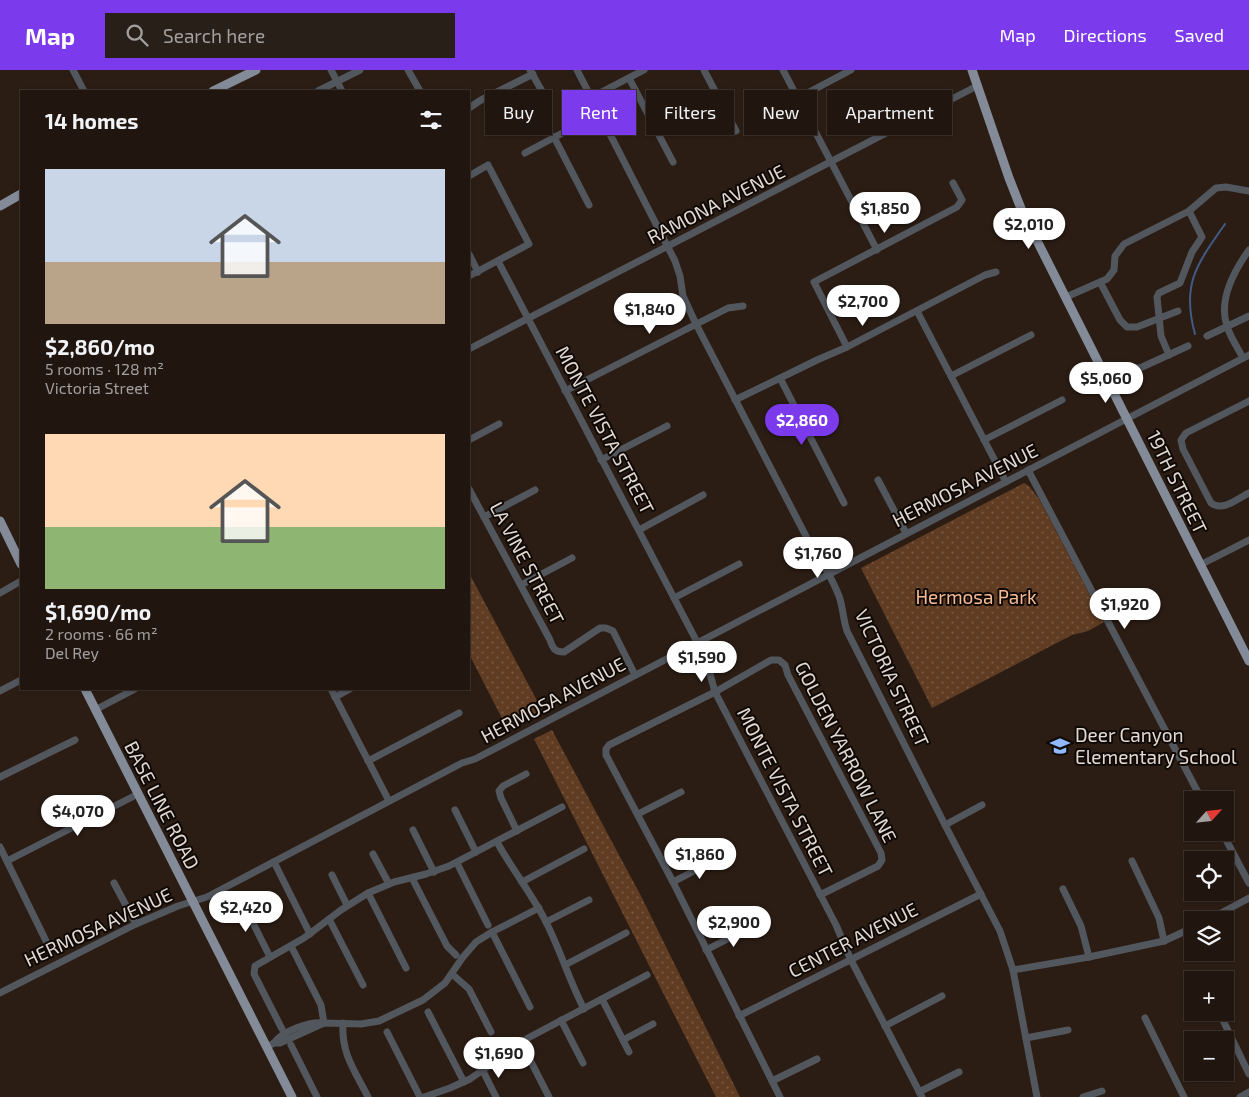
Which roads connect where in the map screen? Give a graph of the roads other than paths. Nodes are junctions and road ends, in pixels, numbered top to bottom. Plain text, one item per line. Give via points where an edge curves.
1 (73, 70) edge
2 (256, 70) edge
3 (331, 70) edge
4 (360, 70) edge
5 (408, 70) edge
6 (577, 70) edge
7 (644, 70) edge
8 (704, 70) edge
9 (784, 70) edge
10 (851, 70) edge
11 (972, 70) edge
12 (532, 72) edge
13 (629, 78) junction
14 (337, 82) junction
15 (978, 86) junction
16 (83, 90) edge
17 (215, 90) edge
18 (320, 90) edge
19 (341, 90) edge
20 (419, 90) edge
21 (542, 90) edge
22 (588, 90) edge
23 (606, 90) edge
24 (794, 90) edge
25 (813, 90) edge
26 (470, 107) edge
27 (736, 131) dead end
28 (562, 133) edge
29 (611, 135) edge
30 (817, 135) edge
31 (554, 137) junction
32 (525, 153) dead end
33 (673, 162) dead end
34 (831, 162) junction
35 (470, 175) edge
36 (953, 184) dead end
37 (1249, 191) edge
38 (20, 195) edge
39 (589, 205) dead end
40 (0, 206) edge
41 (1189, 211) junction
42 (668, 246) junction
43 (877, 250) junction
44 (1249, 250) edge
45 (470, 256) edge
46 (498, 261) junction
47 (478, 272) junction
48 (996, 272) dead end
49 (470, 276) edge
50 (1100, 282) junction
51 (1067, 299) junction
52 (743, 306) dead end
53 (917, 311) junction
54 (1178, 311) dead end
55 (1249, 316) edge
56 (528, 319) junction
57 (1159, 319) junction
58 (696, 324) junction
59 (1227, 327) junction
60 (1030, 335) dead end
61 (1207, 336) dead end
62 (1188, 346) dead end
63 (847, 347) junction
64 (470, 348) edge
65 (1169, 355) junction
66 (1246, 356) edge
67 (1122, 367) dead end
68 (951, 376) junction
69 (780, 378) junction
70 (565, 391) junction
71 (735, 400) junction
72 (1062, 400) dead end
73 (1249, 400) edge
74 (1127, 418) junction
75 (499, 424) dead end
76 (667, 426) dead end
77 (470, 439) edge
78 (984, 440) junction
79 (601, 460) junction
80 (1028, 470) junction
81 (878, 480) dead end
82 (1006, 482) junction
83 (535, 490) dead end
84 (470, 491) edge
85 (1249, 493) edge
86 (703, 495) dead end
87 (844, 503) dead end
88 (484, 517) junction
89 (0, 521) edge
90 (639, 530) junction
91 (906, 533) junction
92 (1248, 544) edge
93 (572, 558) dead end
94 (20, 562) edge
95 (739, 564) dead end
96 (1200, 565) junction
97 (828, 575) junction
98 (20, 582) edge
99 (521, 586) junction
100 (0, 593) edge
101 (674, 598) junction
102 (697, 642) junction
103 (1249, 661) edge
104 (635, 675) junction
105 (20, 681) edge
106 (86, 690) edge
107 (133, 690) edge
108 (332, 690) edge
109 (348, 690) edge
110 (0, 691) edge
111 (715, 692) junction
112 (335, 697) junction
113 (96, 710) junction
114 (459, 713) dead end
115 (75, 740) dead end
116 (368, 761) junction
117 (526, 774) dead end
118 (0, 777) edge
119 (1197, 791) edge
120 (681, 792) dead end
121 (138, 794) junction
122 (389, 801) junction
123 (982, 805) dead end
124 (562, 808) dead end
125 (455, 810) dead end
126 (638, 814) junction
127 (944, 825) junction
128 (413, 830) dead end
129 (517, 831) junction
130 (1227, 841) edge
131 (497, 842) junction
132 (0, 847) edge
133 (584, 849) dead end
134 (476, 852) junction
135 (373, 854) dead end
136 (717, 859) dead end
137 (7, 861) junction
138 (1132, 861) dead end
139 (274, 862) junction
140 (456, 863) junction
141 (434, 872) junction
142 (332, 875) dead end
143 (412, 878) junction
144 (522, 882) junction
145 (673, 882) junction
146 (114, 883) dead end
147 (1249, 883) edge
148 (388, 884) junction
149 (1063, 889) dead end
150 (368, 893) junction
151 (982, 894) junction
152 (820, 895) junction
153 (1249, 898) edge
154 (240, 899) dead end
155 (589, 900) dead end
156 (193, 902) junction
157 (347, 905) junction
158 (539, 908) junction
159 (1225, 911) edge
160 (330, 919) junction
161 (546, 922) junction
162 (136, 924) junction
163 (751, 927) dead end
164 (490, 928) junction
165 (1184, 931) edge
166 (626, 933) dead end
167 (310, 934) junction
168 (1164, 940) junction
169 (48, 945) dead end
170 (291, 946) junction
171 (706, 950) junction
172 (456, 954) dead end
173 (270, 957) junction
174 (1089, 957) junction
175 (851, 960) junction
176 (565, 965) junction
177 (406, 968) dead end
178 (1014, 970) junction
179 (452, 974) junction
180 (647, 975) dead end
181 (363, 985) dead end
182 (0, 993) edge
183 (942, 996) dead end
184 (602, 999) junction
185 (530, 1007) dead end
186 (584, 1008) junction
187 (428, 1012) dead end
188 (739, 1016) junction
189 (1145, 1018) dead end
190 (561, 1020) junction
191 (1223, 1021) edge
192 (324, 1023) junction
193 (343, 1023) junction
194 (653, 1024) dead end
195 (885, 1026) junction
196 (282, 1029) dead end
197 (1068, 1030) dead end
198 (387, 1032) dead end
199 (491, 1032) dead end
200 (1026, 1038) junction
201 (623, 1040) junction
202 (521, 1042) junction
203 (270, 1045) junction
204 (290, 1045) dead end
205 (629, 1052) dead end
206 (818, 1059) dead end
207 (583, 1062) dead end
208 (483, 1071) junction
209 (959, 1072) dead end
210 (1249, 1074) edge
211 (772, 1081) junction
212 (464, 1082) junction
213 (1102, 1091) dead end
214 (1249, 1092) edge
215 (443, 1094) edge
216 (921, 1094) edge
217 (292, 1097) edge
218 (317, 1097) edge
219 (368, 1097) edge
220 (420, 1097) edge
221 (424, 1097) edge
222 (496, 1097) edge
223 (549, 1097) edge
224 (780, 1097) edge
225 (1037, 1097) edge
226 (1082, 1097) edge
227 (1184, 1097) edge
228 (1240, 1097) edge

1 - 16 street
2 - 17 main road
3 - 14 street
4 - 14 street
5 - 20 street
6 - 22 street, VICTORIA STREET
7 - 13 street
8 - 27 street
9 - 24 street
10 - 25 street
11 - 15 main road, 19TH STREET
12 - 21 street
12 - 26 street
13 - 23 street
13 - 33 street
14 - 18 street
14 - 19 street
15 - 34 street, RAMONA AVENUE
15 - 51 main road, 19TH STREET via 1022,211
28 - 31 street
29 - 42 street, VICTORIA STREET
30 - 34 street
31 - 32 street
31 - 39 street
34 - 42 street, RAMONA AVENUE
34 - 43 street
35 - 46 street via 488,165 529,244
36 - 43 street via 962,200 957,207
37 - 41 street via 1216,188
38 - 40 main road
41 - 50 street via 1124,244 1115,256 1112,275
41 - 57 street via 1202,237 1192,252 1180,283 1159,293
42 - 56 street, RAMONA AVENUE
42 - 58 street, VICTORIA STREET
43 - 63 street via 814,282
44 - 59 street via 1228,286 1224,312
45 - 47 street
46 - 47 street
46 - 56 street, MONTE VISTA STREET
47 - 49 street
48 - 53 street via 985,274
50 - 51 street
50 - 57 street via 1127,327
51 - 74 main road, 19TH STREET
52 - 58 street via 728,308
53 - 63 street
53 - 68 street
54 - 57 street
55 - 59 street
56 - 64 street, RAMONA AVENUE
56 - 70 street, MONTE VISTA STREET
57 - 65 street
58 - 70 street
58 - 71 street, VICTORIA STREET
59 - 61 street
59 - 66 street
60 - 68 street
62 - 65 street
63 - 69 street
65 - 67 street via 1140,368
66 - 74 street, HERMOSA AVENUE
68 - 78 street
69 - 71 street
69 - 87 street
70 - 79 street, MONTE VISTA STREET
71 - 97 street, VICTORIA STREET
72 - 78 street
73 - 85 street via 1186,433 1182,440 1183,449 1208,498 1216,507
74 - 80 street, HERMOSA AVENUE
74 - 96 main road, 19TH STREET
75 - 77 street
76 - 79 street
78 - 82 street
79 - 90 street, MONTE VISTA STREET
80 - 82 street, HERMOSA AVENUE
80 - 119 street
81 - 91 street
82 - 91 street, HERMOSA AVENUE
83 - 88 street
84 - 88 street, LA VINE STREET
86 - 90 street
88 - 99 street, LA VINE STREET
89 - 94 main road
90 - 101 street, MONTE VISTA STREET
91 - 97 street, HERMOSA AVENUE
92 - 96 street
93 - 99 street
95 - 101 street
96 - 103 main road, 19TH STREET
97 - 102 street, HERMOSA AVENUE
97 - 127 street, VICTORIA STREET via 840,598 847,631
98 - 100 street
99 - 104 street, LA VINE STREET via 553,649 564,652 600,628 606,628 613,631
101 - 102 street, MONTE VISTA STREET
102 - 104 street, HERMOSA AVENUE
102 - 111 street, MONTE VISTA STREET
104 - 122 street, HERMOSA AVENUE
105 - 110 street
106 - 113 main road, BASE LINE ROAD
107 - 113 street
108 - 112 street
109 - 112 street
111 - 126 street via 606,749 606,755
111 - 152 street, MONTE VISTA STREET
111 - 152 street, GOLDEN YARROW LANE via 771,660 779,660 785,665 882,860 878,866
112 - 116 street
113 - 121 main road, BASE LINE ROAD
114 - 116 street
115 - 118 street
116 - 122 street
117 - 129 street via 499,791
120 - 126 street
121 - 137 street
121 - 156 main road, BASE LINE ROAD
122 - 139 street, HERMOSA AVENUE
123 - 127 street
124 - 129 street
125 - 134 street
126 - 145 street
127 - 151 street, VICTORIA STREET
128 - 141 street
129 - 131 street
130 - 147 street
131 - 134 street
131 - 144 street
132 - 137 street
133 - 144 street
134 - 140 street
135 - 148 street
136 - 145 street
137 - 169 street
138 - 168 street via 1159,918
139 - 156 street, HERMOSA AVENUE
139 - 167 street
140 - 141 street
140 - 164 street
141 - 143 street
142 - 157 street
143 - 148 street
143 - 172 street via 447,946
144 - 158 street
145 - 171 street
146 - 162 street
148 - 150 street
149 - 174 street via 1081,926
150 - 157 street
150 - 177 street
151 - 175 street, CENTER AVENUE
151 - 178 street, VICTORIA STREET
152 - 175 street, MONTE VISTA STREET
153 - 159 street
154 - 173 street
155 - 161 street
156 - 162 street, HERMOSA AVENUE
156 - 203 main road, BASE LINE ROAD
157 - 160 street
158 - 161 street
158 - 164 street
160 - 167 street
160 - 181 street
161 - 176 street
162 - 182 street, HERMOSA AVENUE
163 - 171 street
164 - 179 street
164 - 185 street
165 - 168 street
166 - 176 street
167 - 170 street
168 - 174 street
170 - 173 street
170 - 192 street via 320,1001
171 - 188 street
173 - 196 street via 255,966 254,974
174 - 178 street
175 - 188 street, CENTER AVENUE
175 - 195 street, MONTE VISTA STREET
176 - 186 street
178 - 200 street, VICTORIA STREET
179 - 193 street via 431,995 384,1019 361,1024
179 - 199 street via 469,988
180 - 184 street
183 - 195 street
184 - 186 street
184 - 201 street
186 - 190 street
187 - 212 street
188 - 211 street
189 - 227 street
190 - 202 street
190 - 207 street
191 - 210 street
192 - 193 street
192 - 203 street
192 - 203 street via 303,1026 280,1036
193 - 219 street via 345,1051
194 - 201 street
195 - 216 street, MONTE VISTA STREET
197 - 200 street
198 - 220 street
200 - 225 street, VICTORIA STREET
201 - 205 street
202 - 208 street
202 - 223 street
203 - 217 main road, BASE LINE ROAD
204 - 218 street
206 - 211 street
208 - 212 street
208 - 222 street
209 - 216 street
211 - 224 street
212 - 215 street
213 - 226 street
214 - 228 street
215 - 221 street

